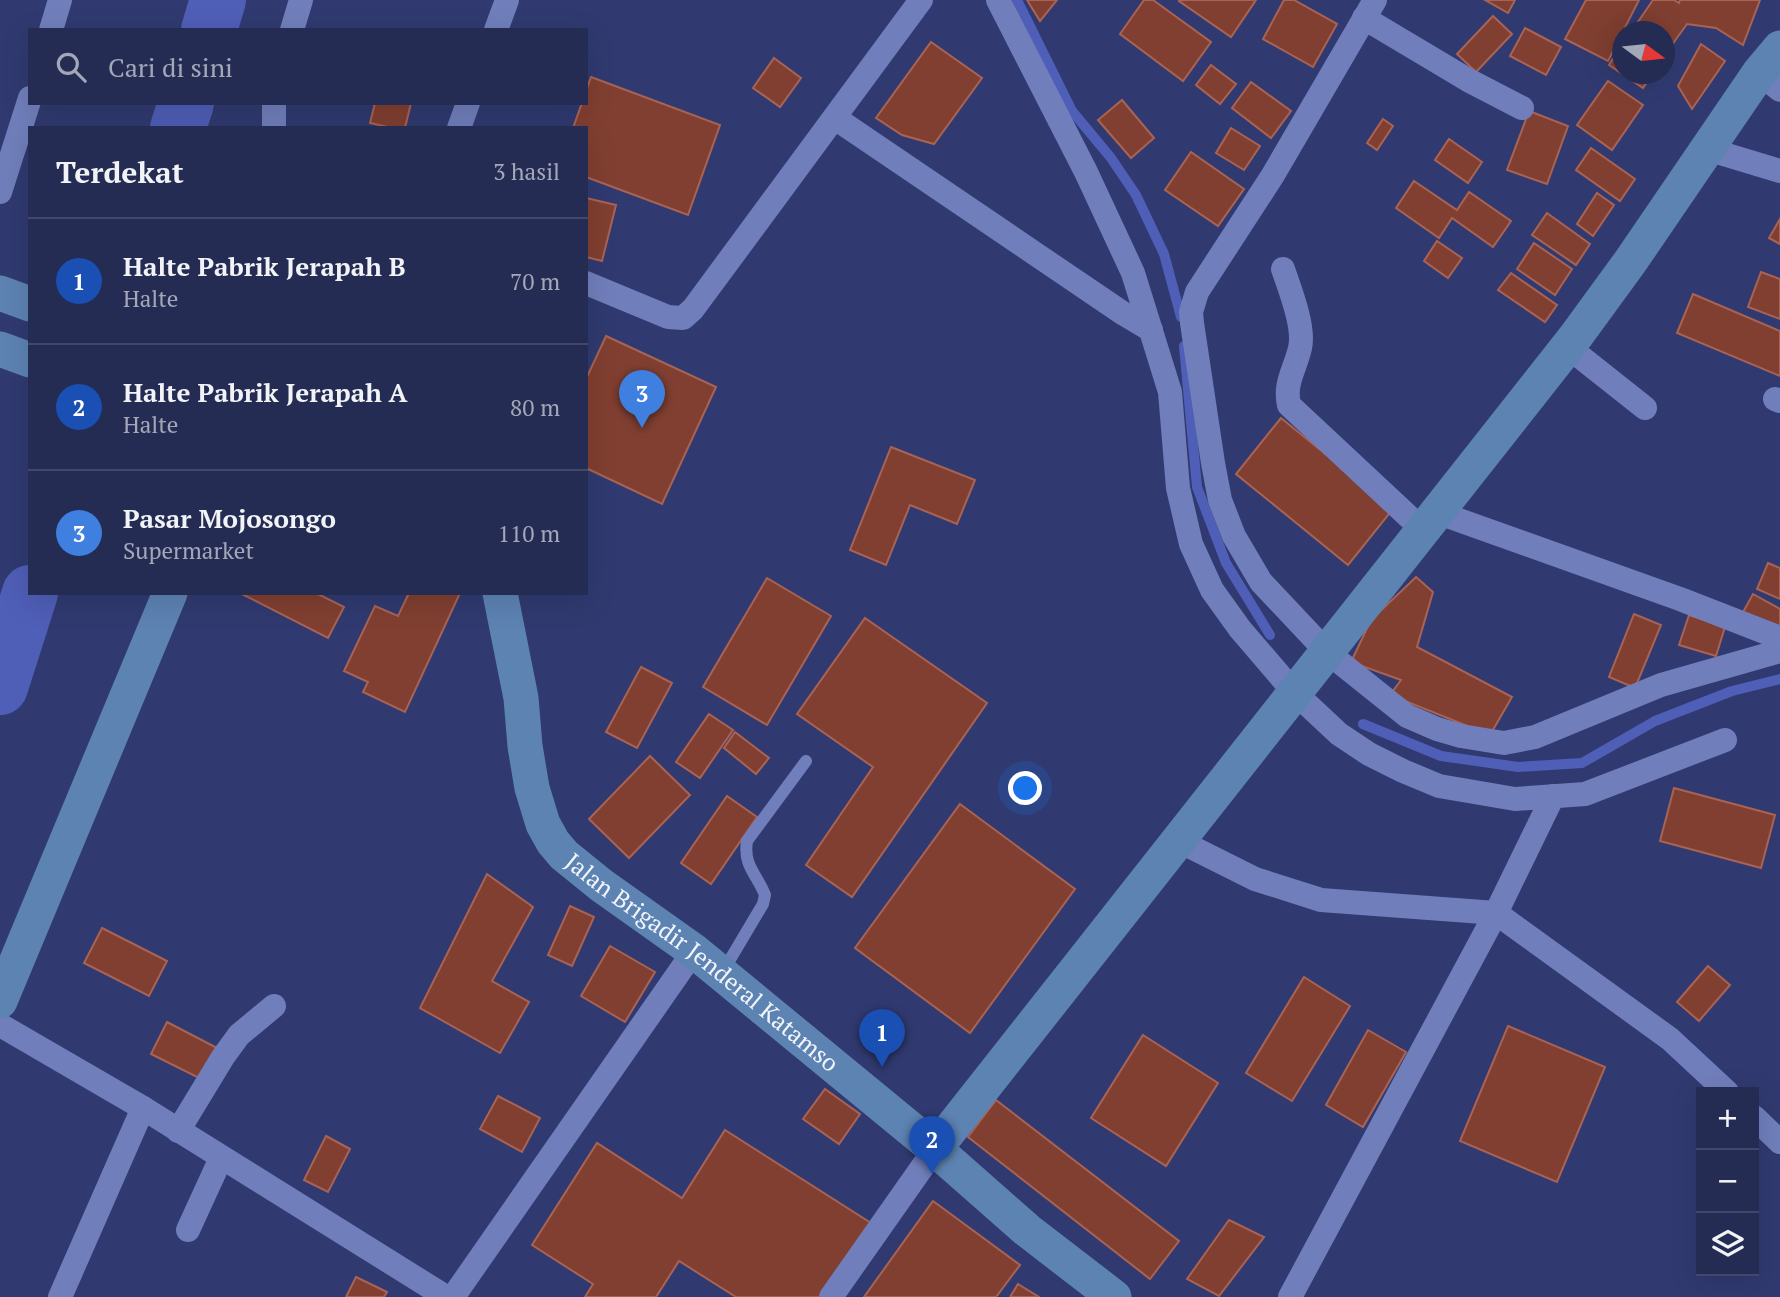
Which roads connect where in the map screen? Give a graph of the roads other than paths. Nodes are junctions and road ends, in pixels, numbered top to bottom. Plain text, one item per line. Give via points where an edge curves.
1 (60, 0) edge
2 (301, 0) edge
3 (507, 0) edge
4 (921, 0) edge
5 (998, 0) edge
6 (1369, 9) edge
7 (52, 28) edge
8 (293, 28) edge
9 (497, 28) edge
10 (1773, 71) edge
11 (28, 104) edge
12 (274, 105) edge
13 (1522, 108) dead end
14 (835, 118) junction
15 (274, 126) edge
16 (1707, 149) junction
17 (1780, 171) edge
18 (0, 192) edge
19 (1283, 269) dead end
20 (588, 284) edge
21 (0, 293) edge
22 (28, 303) edge
23 (1170, 337) junction
24 (1568, 347) junction
25 (0, 349) edge
26 (28, 359) edge
27 (1645, 408) dead end
28 (1431, 522) junction
29 (169, 595) edge
30 (500, 595) edge
31 (1780, 638) edge
32 (1780, 651) edge
33 (1324, 655) junction
34 (1294, 692) junction
35 (1725, 740) dead end
36 (806, 761) dead end
37 (1553, 796) junction
38 (1179, 841) junction
39 (1496, 913) junction
40 (694, 951) junction
41 (722, 974) junction
42 (0, 1001) edge
43 (274, 1006) dead end
44 (0, 1026) edge
45 (1722, 1087) edge
46 (143, 1108) junction
47 (1759, 1122) edge
48 (178, 1131) junction
49 (1780, 1142) edge
50 (935, 1149) junction
51 (221, 1158) junction
52 (188, 1230) dead end
53 (60, 1297) edge
54 (446, 1297) edge
55 (453, 1297) edge
56 (831, 1297) edge
57 (1114, 1297) edge
58 (1290, 1297) edge

1 - 7 street
2 - 8 street
3 - 9 street
4 - 14 street
5 - 23 street
6 - 13 street via 1468,80
6 - 23 street via 1273,175 1197,292 1191,312
10 - 16 main road
11 - 18 street
12 - 15 street
14 - 20 street via 683,318 668,317
14 - 23 street via 1124,314
16 - 17 street
16 - 24 main road
19 - 28 street via 1301,346 1287,381 1289,405
21 - 22 main road
23 - 33 street via 1234,536 1261,582
23 - 34 street via 1178,488 1191,544 1212,590
24 - 27 street
24 - 28 main road
25 - 26 main road
28 - 31 street via 1680,598
28 - 33 main road
29 - 42 main road
30 - 40 main road, Jalan Brigadir Jenderal Katamso via 521,698 532,788 543,824 564,855
32 - 33 street via 1661,685 1535,737 1504,743 1461,736 1406,716
33 - 34 main road
34 - 37 street via 1339,734 1423,780 1515,799
34 - 38 main road
35 - 37 street via 1586,794
36 - 41 lane via 747,841 749,867 765,895
37 - 39 street
38 - 39 street via 1255,879 1321,900
38 - 50 main road
39 - 45 street via 1670,1039
39 - 58 street
40 - 41 main road, Jalan Brigadir Jenderal Katamso
40 - 55 street
41 - 50 main road, Jalan Brigadir Jenderal Katamso
43 - 48 street via 239,1035 222,1057
44 - 46 street
46 - 48 street
46 - 53 street
47 - 49 street
48 - 51 street
50 - 56 street
50 - 57 main road, Jalan Brigadir Jenderal Katamso via 1027,1230
51 - 52 street
51 - 54 street

